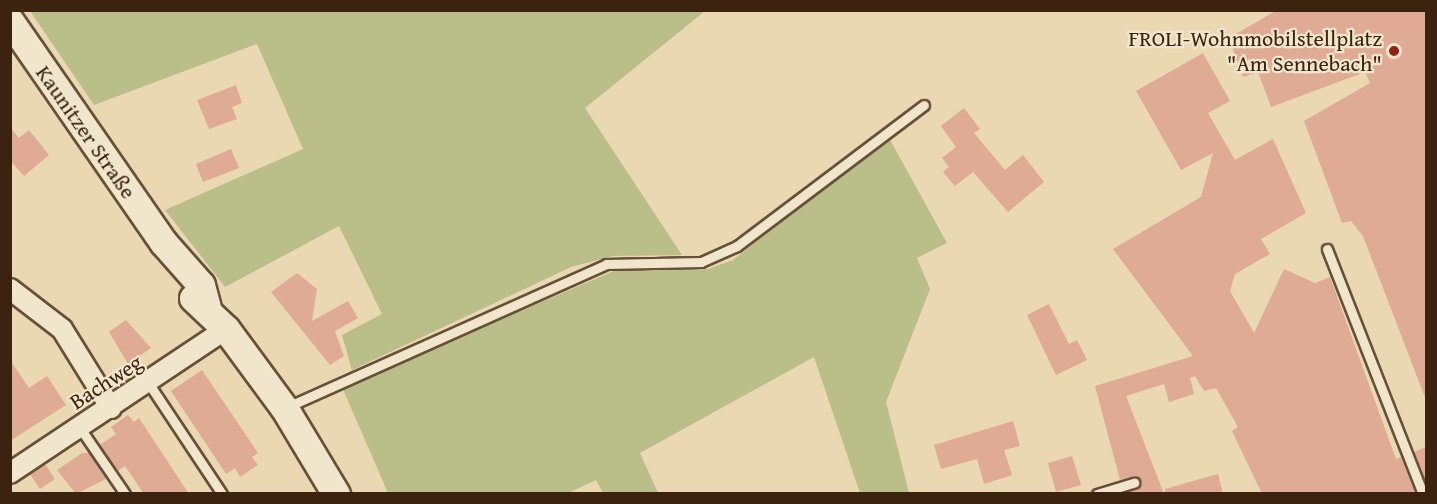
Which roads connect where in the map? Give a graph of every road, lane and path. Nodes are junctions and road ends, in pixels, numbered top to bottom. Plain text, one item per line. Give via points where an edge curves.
1 (10, 21) edge
2 (924, 105) dead end
3 (1327, 249) dead end
4 (10, 288) edge
5 (226, 329) junction
6 (149, 384) junction
7 (111, 408) junction
8 (285, 409) junction
9 (81, 428) junction
10 (10, 473) edge
11 (1134, 483) dead end
12 (125, 494) edge
13 (222, 494) edge
14 (336, 494) edge
15 (1097, 494) edge
16 (1424, 494) edge

1 - 5 street, Kaunitzer Straße via 163,242 201,285 207,307
2 - 8 lane via 738,246 700,262 606,264
3 - 16 lane
4 - 7 street via 63,329
5 - 6 street, Bachweg
5 - 8 street, Kaunitzer Straße
6 - 7 street, Bachweg
6 - 13 lane
7 - 9 street, Bachweg
8 - 14 street, Kaunitzer Straße
9 - 10 street, Bachweg
9 - 12 lane
11 - 15 lane

